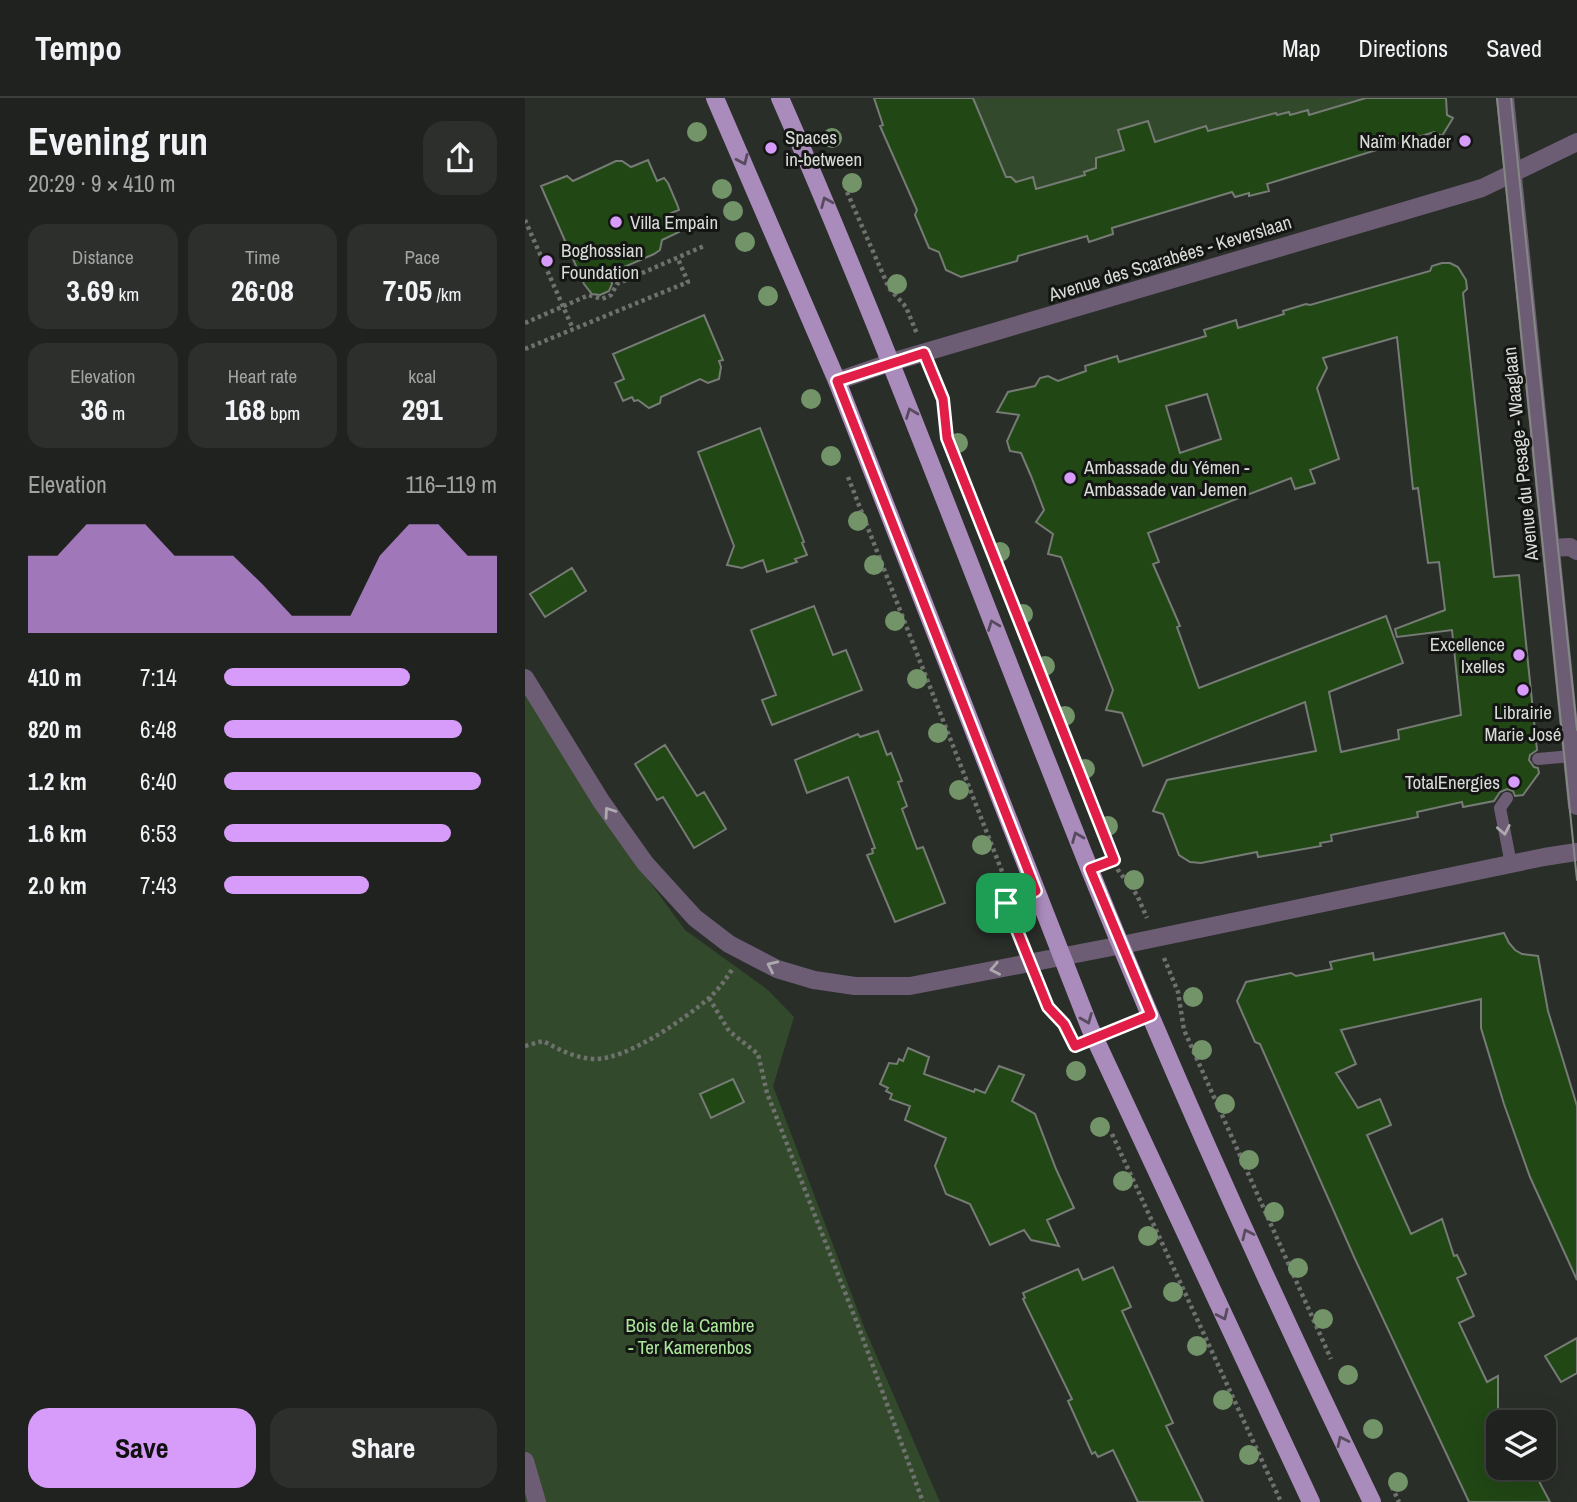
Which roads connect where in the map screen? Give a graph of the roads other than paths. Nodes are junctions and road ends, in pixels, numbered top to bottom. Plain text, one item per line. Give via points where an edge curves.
1 (715, 98) edge
2 (780, 98) edge
3 (1505, 98) edge
4 (1577, 142) edge
5 (1513, 173) junction
6 (891, 362) junction
7 (837, 381) junction
8 (1551, 548) junction
9 (1577, 551) edge
10 (525, 678) edge
11 (1572, 756) junction
12 (1538, 759) dead end
13 (1507, 798) dead end
14 (1577, 806) edge
15 (1577, 852) edge
16 (1511, 864) junction
17 (1122, 945) junction
18 (1062, 956) junction
19 (525, 1461) edge
20 (537, 1502) edge
21 (1311, 1502) edge
22 (1372, 1502) edge

1 -> 7 main road
6 -> 2 main road
3 - 5 street, Avenue du Pesage - Waaglaan
4 - 5 street, Avenue des Scarabées - Keverslaan
5 - 6 street, Avenue des Scarabées - Keverslaan via 1471,191
5 - 8 street, Avenue du Pesage - Waaglaan
6 - 7 street, Avenue des Scarabées - Keverslaan
17 -> 6 main road
7 - 18 main road
8 - 9 street
8 - 11 street, Avenue du Pesage - Waaglaan
18 -> 10 street via 910,986 855,986 777,969 695,919 645,863
11 - 12 lane
11 - 14 street, Avenue du Pesage - Waaglaan
13 -> 16 lane via 1500,808
15 - 16 street
16 - 17 street
17 - 18 street
22 -> 17 main road via 1239,1219
18 -> 21 main road via 1095,1038
19 - 20 street

